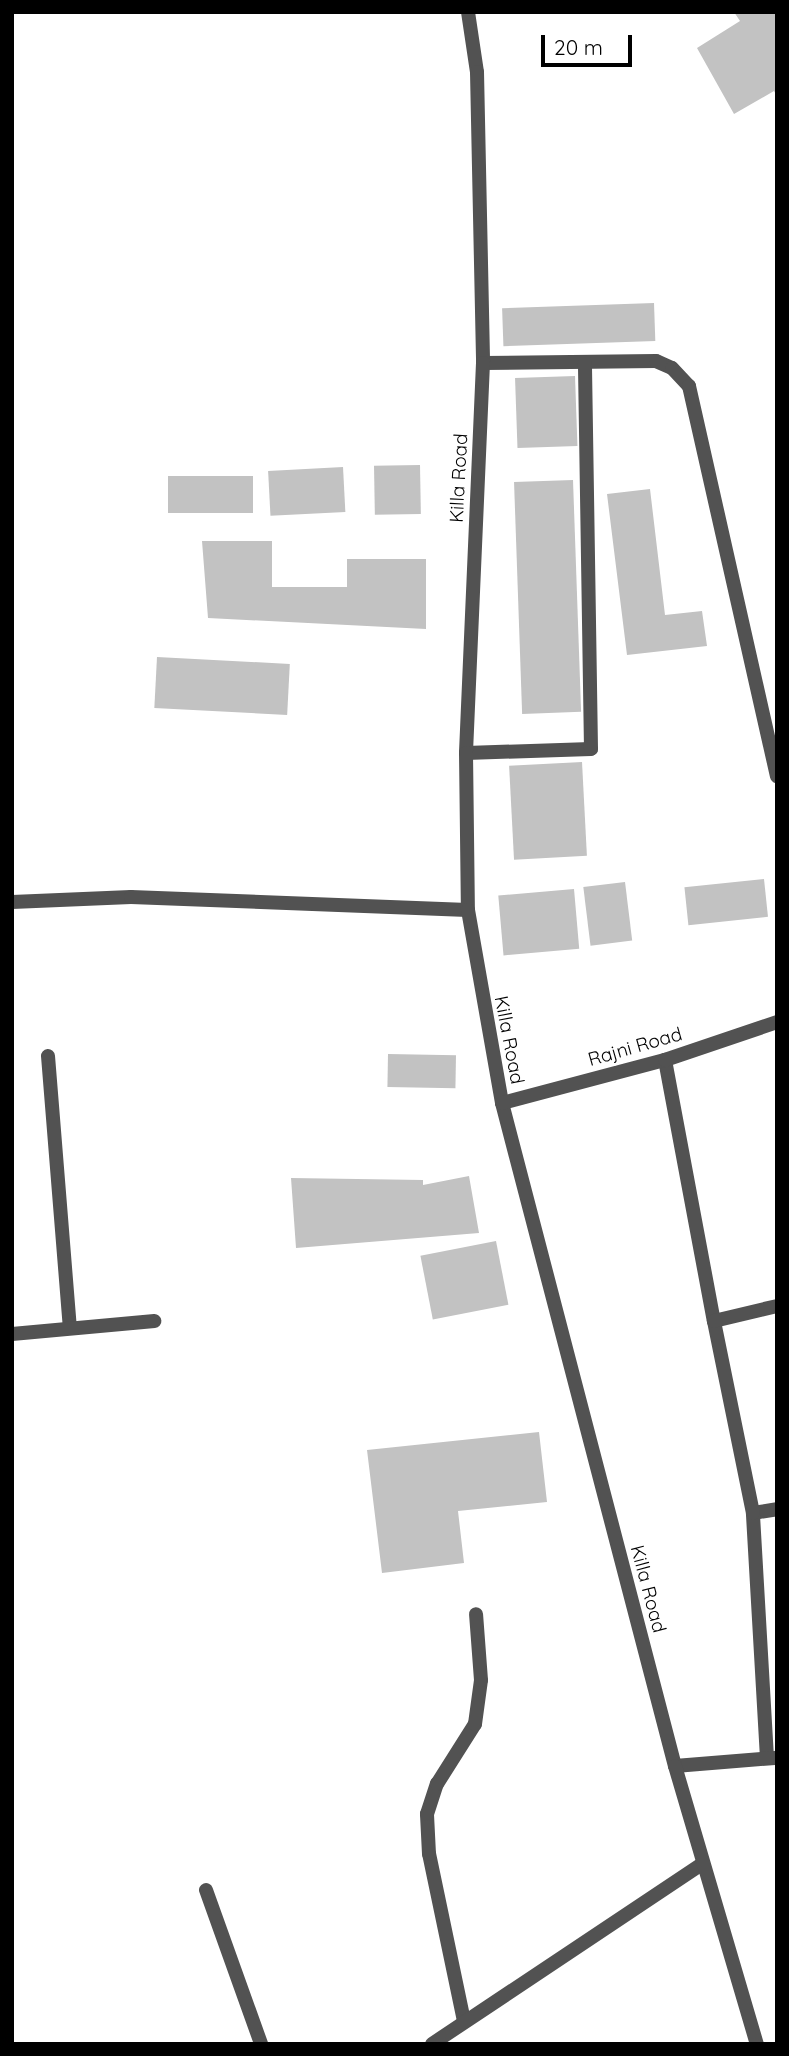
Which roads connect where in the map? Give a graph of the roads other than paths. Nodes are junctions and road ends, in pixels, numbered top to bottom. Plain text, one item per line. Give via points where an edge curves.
1 (468, 12) edge
2 (585, 362) junction
3 (483, 363) junction
4 (466, 753) junction
5 (777, 776) edge
6 (12, 902) edge
7 (468, 910) junction
8 (777, 1022) edge
9 (48, 1056) dead end
10 (664, 1060) junction
11 (502, 1103) junction
12 (777, 1306) edge
13 (154, 1321) dead end
14 (714, 1321) junction
15 (70, 1328) junction
16 (12, 1334) edge
17 (777, 1509) edge
18 (753, 1513) junction
19 (476, 1614) dead end
20 (772, 1758) edge
21 (675, 1766) junction
22 (702, 1864) junction
23 (206, 1890) dead end
24 (464, 2021) junction
25 (434, 2043) edge
26 (261, 2044) edge
27 (757, 2044) edge

1 - 3 street, Killa Road via 477,72
2 - 3 street
2 - 4 street via 591,750
2 - 5 street via 656,361 672,368 689,386
3 - 4 street, Killa Road
4 - 7 street, Killa Road
6 - 7 street via 131,897
7 - 11 street, Killa Road
8 - 10 street, Rajni Road
9 - 15 street
10 - 11 street, Rajni Road
10 - 14 street
11 - 21 street, Killa Road
12 - 14 street
13 - 15 street
14 - 18 street
15 - 16 street
17 - 18 street
18 - 20 street
19 - 24 street via 481,1680 475,1724 437,1784 427,1814 429,1854
20 - 21 street
21 - 22 street, Killa Road
22 - 24 street
22 - 27 street, Killa Road
23 - 26 street
24 - 25 street

